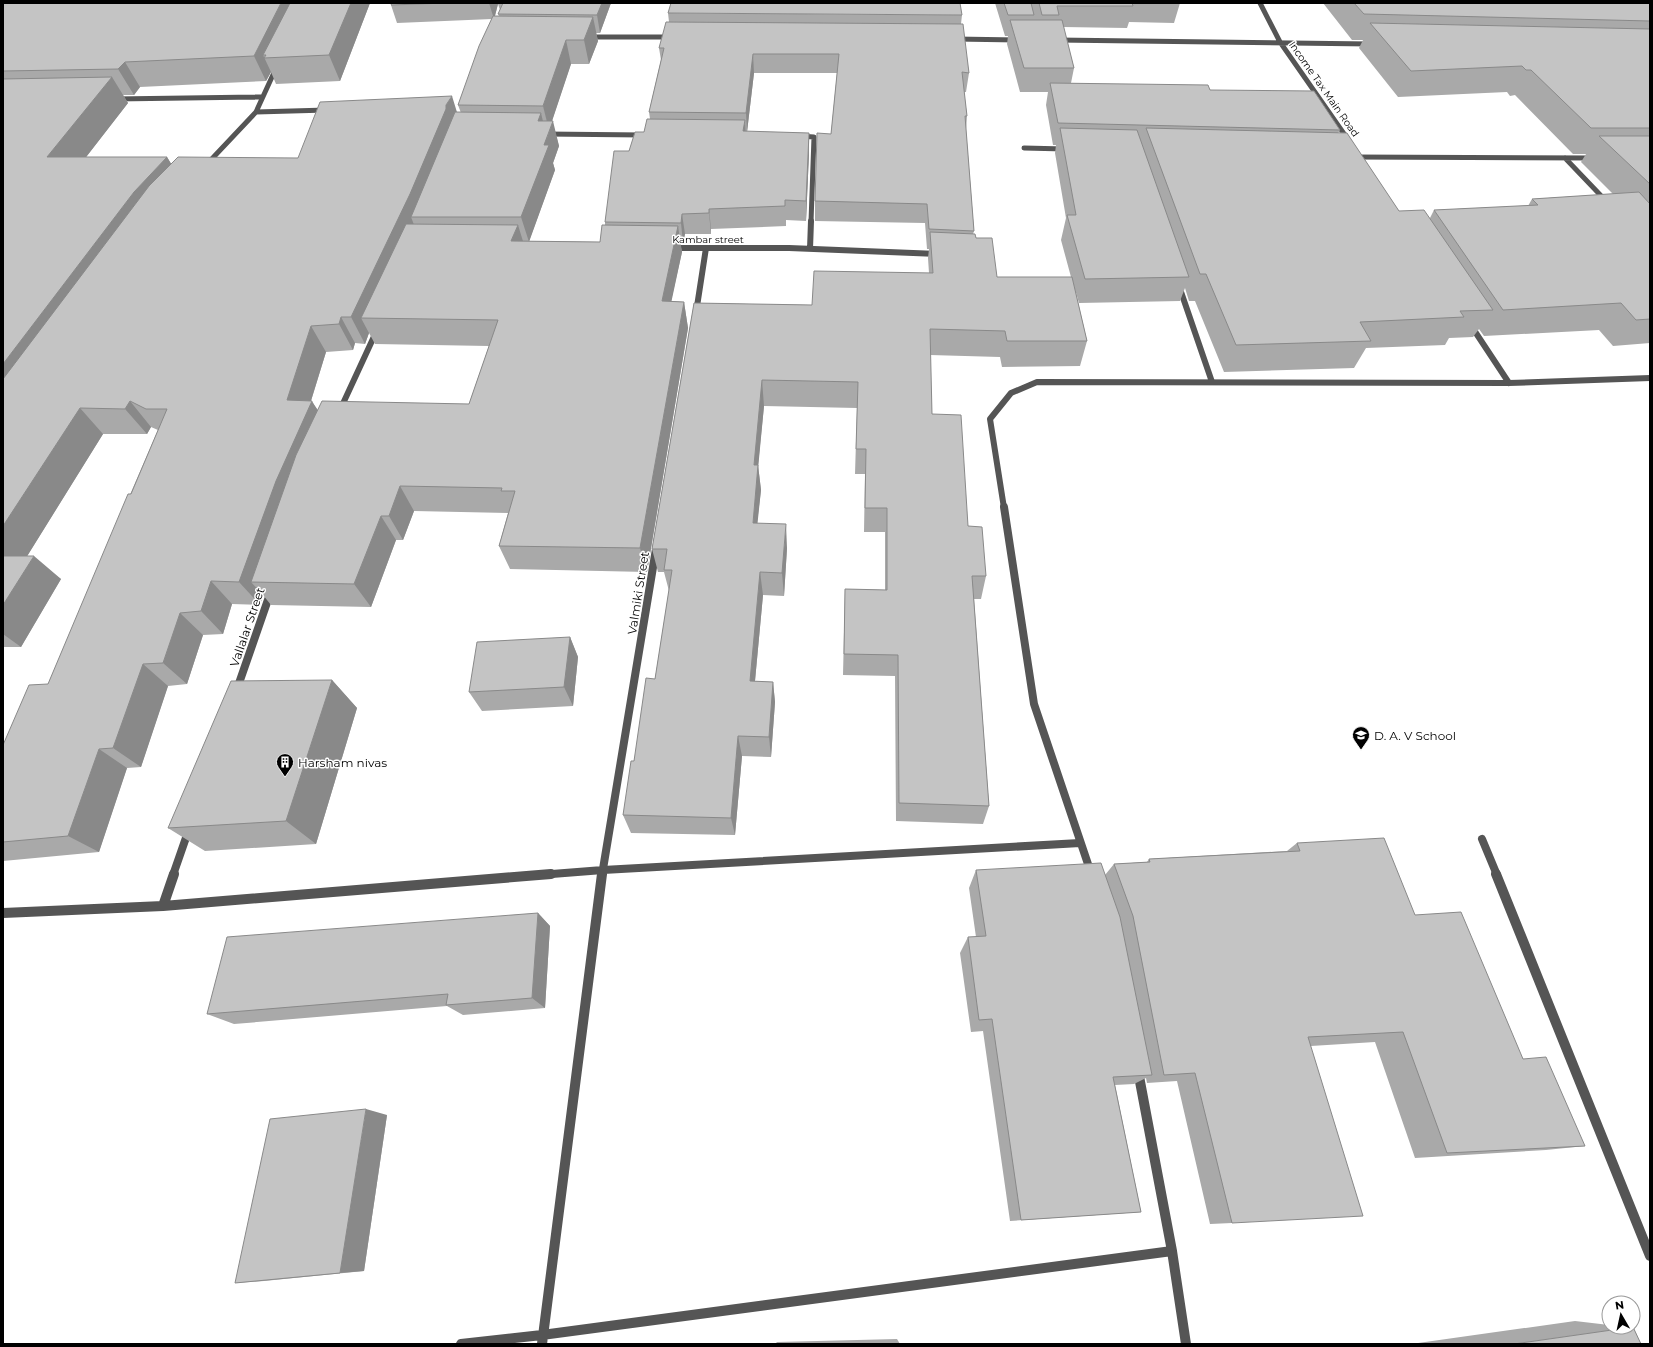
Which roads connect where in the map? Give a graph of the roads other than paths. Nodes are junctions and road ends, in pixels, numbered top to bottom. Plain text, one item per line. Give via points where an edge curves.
1 (1260, 3) edge
2 (582, 37) edge
3 (677, 37) edge
4 (948, 39) edge
5 (1027, 40) edge
6 (1051, 40) edge
7 (1280, 42) junction
8 (1375, 44) edge
9 (279, 63) edge
10 (262, 97) junction
11 (105, 99) edge
12 (336, 110) edge
13 (256, 112) junction
14 (537, 134) edge
15 (648, 135) edge
16 (790, 136) edge
17 (1351, 144) edge
18 (1024, 148) dead end
19 (1071, 149) edge
20 (1355, 150) edge
21 (1344, 156) edge
22 (1360, 157) junction
23 (1565, 158) junction
24 (1596, 158) dead end
25 (1364, 164) edge
26 (201, 170) edge
27 (1613, 208) edge
28 (667, 248) edge
29 (706, 248) junction
30 (810, 249) junction
31 (948, 254) edge
32 (1176, 278) edge
33 (1465, 317) edge
34 (695, 319) edge
35 (379, 326) edge
36 (1650, 378) edge
37 (1212, 382) junction
38 (1509, 383) junction
39 (336, 420) edge
40 (658, 539) edge
41 (273, 583) edge
42 (235, 696) edge
43 (191, 823) edge
44 (1482, 840) dead end
45 (1080, 843) junction
46 (603, 870) junction
47 (1093, 880) edge
48 (163, 906) junction
49 (3, 913) edge
50 (1135, 1057) edge
51 (1172, 1251) junction
52 (1650, 1256) edge
53 (542, 1340) edge
54 (461, 1344) edge
55 (1186, 1344) edge

1 - 7 street, Income Tax Main Road
2 - 3 street
4 - 5 street
6 - 7 street
7 - 8 street
7 - 17 street, Income Tax Main Road
9 - 10 street
10 - 11 street
10 - 13 street
12 - 13 street
13 - 26 street
14 - 15 street
16 - 30 street via 814,137
18 - 19 street
20 - 22 street, Income Tax Main Road
21 - 22 street
22 - 23 street
22 - 25 street, Income Tax Main Road
23 - 24 street
23 - 27 street
28 - 29 street, Kambar street
29 - 30 street, Kambar street
29 - 34 street
30 - 31 street, Kambar street
32 - 37 street
33 - 38 street
35 - 39 street
36 - 38 street
37 - 38 street
37 - 45 street via 1037,382 1012,393 990,418 1034,704
40 - 46 street, Valmiki Street
41 - 42 street, Vallalar Street
43 - 48 street
44 - 52 street
45 - 46 street
45 - 47 street
46 - 48 street
46 - 53 street, Valmiki Street
48 - 49 street
50 - 51 street
51 - 53 street
51 - 55 street
53 - 54 street

